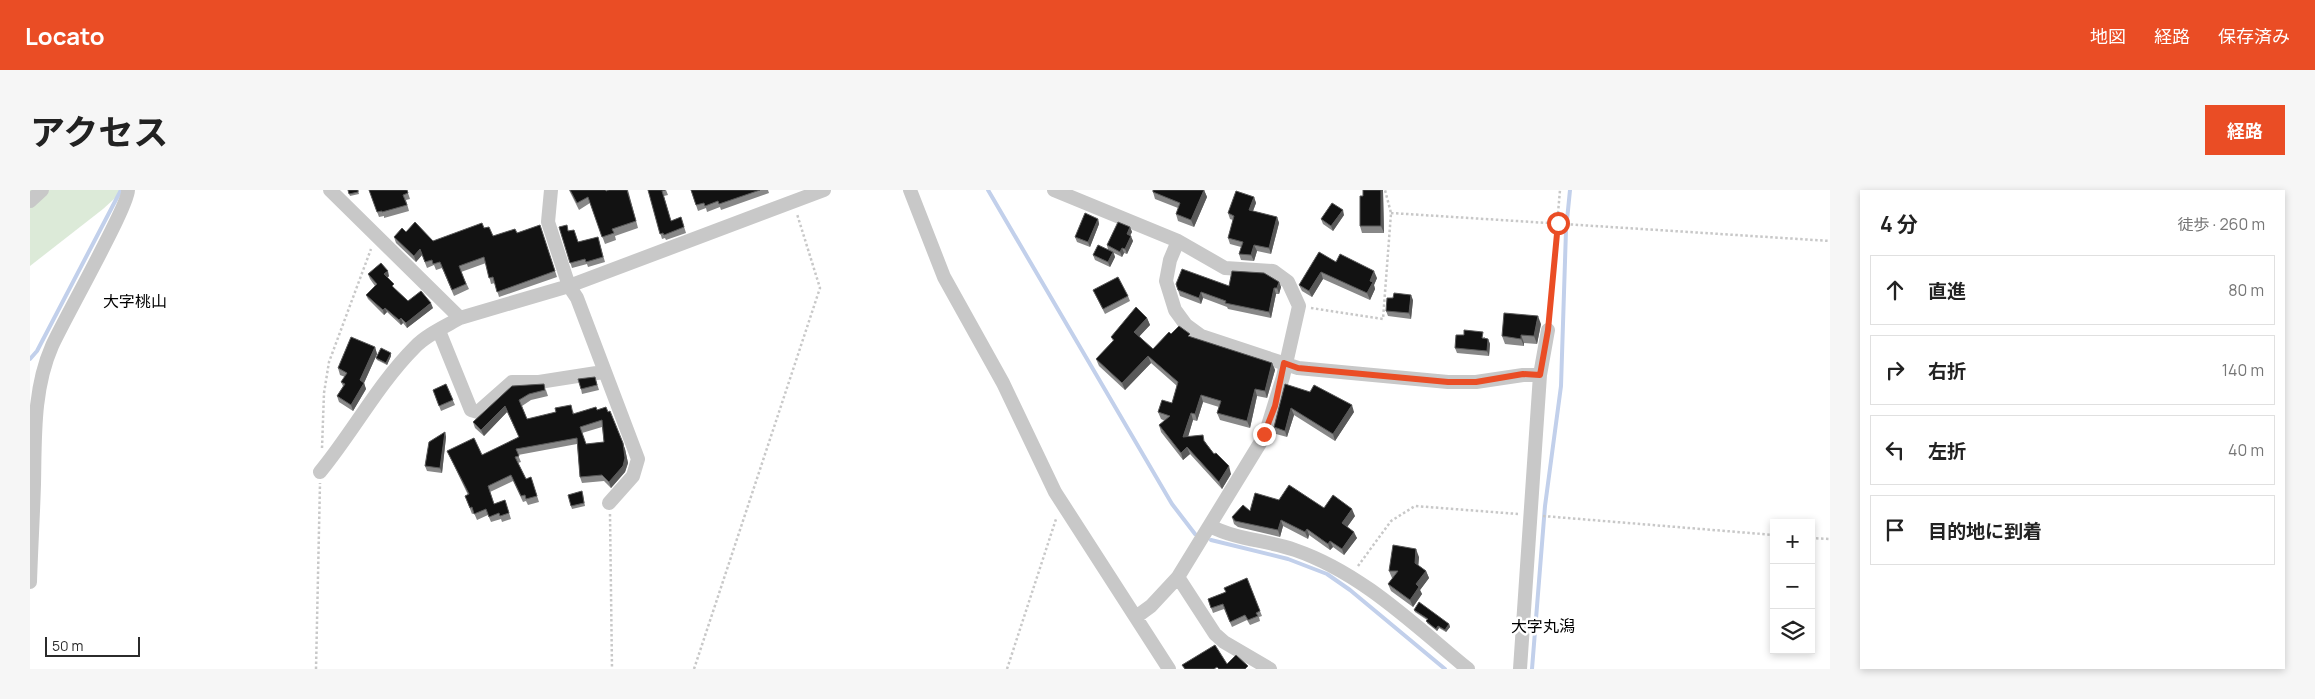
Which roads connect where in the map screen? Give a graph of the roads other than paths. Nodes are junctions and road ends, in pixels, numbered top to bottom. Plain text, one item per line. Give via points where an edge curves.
1 (42, 190) edge
2 (128, 190) edge
3 (330, 190) edge
4 (551, 190) edge
5 (824, 190) edge
6 (910, 190) edge
7 (1054, 190) edge
8 (30, 201) edge
9 (1178, 241) junction
10 (569, 286) junction
11 (460, 318) junction
12 (439, 330) junction
13 (1548, 330) road end
14 (1284, 363) junction
15 (603, 372) junction
16 (1540, 375) junction
17 (320, 472) road end
18 (609, 503) road end
19 (1210, 526) junction
20 (1178, 577) junction
21 (30, 582) edge
22 (1136, 617) junction
23 (1168, 669) edge
24 (1270, 669) edge
25 (1468, 669) edge
26 (1520, 669) edge

1 - 8 street
2 - 21 street via 118,218 51,347 39,390 34,427
3 - 11 street
4 - 10 street via 548,222
5 - 10 street
6 - 22 street via 944,277 1003,383 1062,503
7 - 9 street
9 - 14 street via 1166,280 1175,310 1186,325 1201,336
9 - 14 street via 1225,268 1273,271 1288,282 1299,306
10 - 11 street
10 - 15 street via 577,298
11 - 12 street
12 - 15 street via 471,410 478,412 512,382 539,382
12 - 17 street via 416,345
13 - 16 street
14 - 16 street via 1298,368 1448,382
14 - 19 street via 1275,406 1264,434
15 - 18 street via 638,459 634,476
16 - 26 street
19 - 20 street
19 - 25 street via 1225,534 1295,550 1352,576
20 - 22 street
20 - 24 street via 1215,634
22 - 23 street

